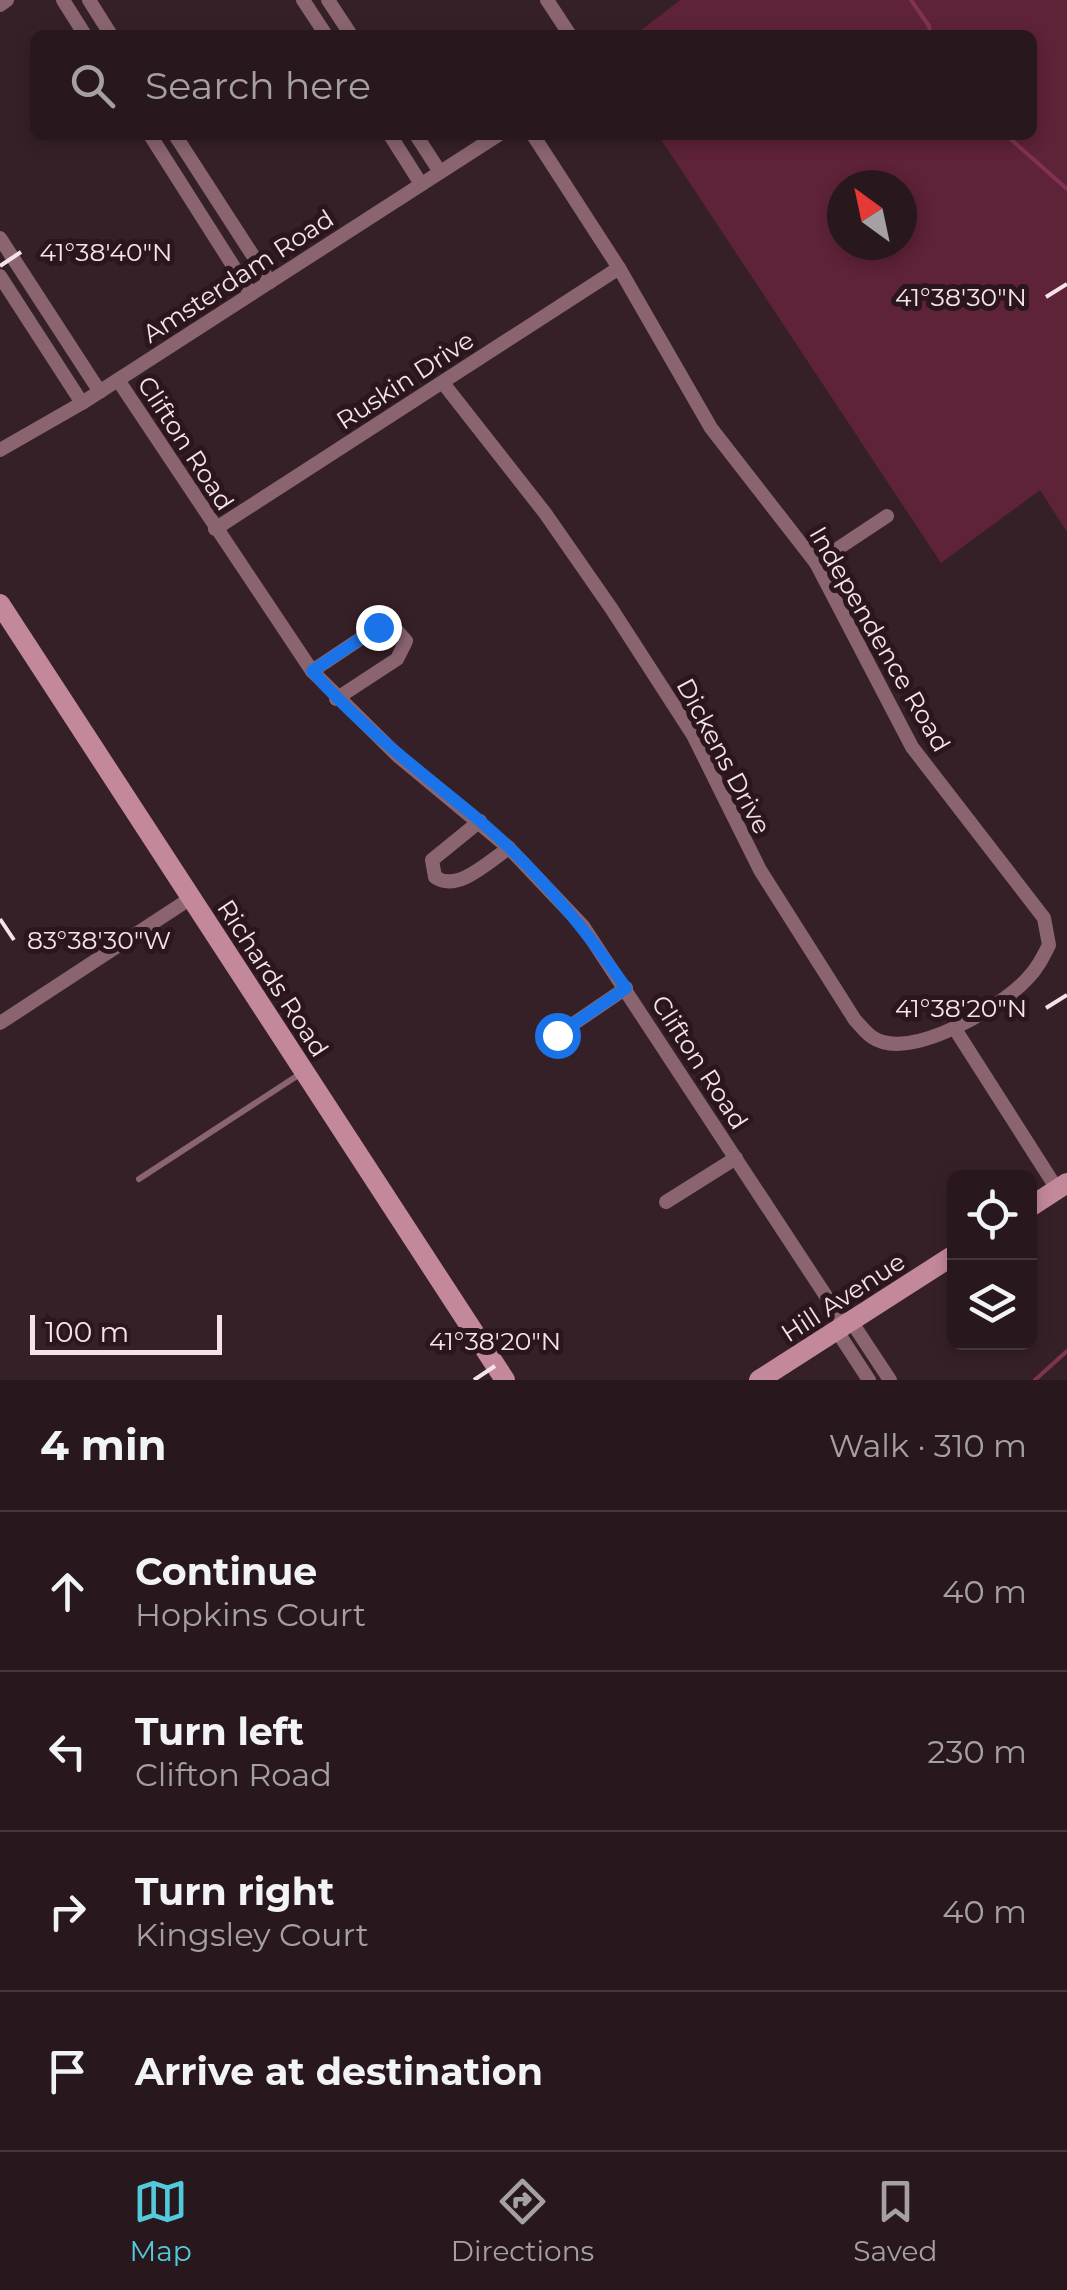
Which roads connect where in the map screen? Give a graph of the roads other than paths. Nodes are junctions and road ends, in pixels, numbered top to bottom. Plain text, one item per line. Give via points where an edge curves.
1 (8, 0) edge
2 (62, 0) edge
3 (88, 0) edge
4 (303, 0) edge
5 (328, 0) edge
6 (547, 0) edge
7 (0, 5) edge
8 (82, 30) edge
9 (108, 30) edge
10 (323, 30) edge
11 (348, 30) edge
12 (567, 30) edge
13 (153, 140) edge
14 (179, 140) edge
15 (393, 140) edge
16 (419, 140) edge
17 (490, 140) edge
18 (536, 140) edge
19 (440, 172) junction
20 (422, 184) junction
21 (0, 238) edge
22 (619, 268) junction
23 (0, 276) edge
24 (270, 282) junction
25 (252, 294) junction
26 (118, 380) junction
27 (443, 382) junction
28 (100, 392) junction
29 (82, 403) junction
30 (0, 450) edge
31 (887, 516) dead end
32 (215, 529) junction
33 (816, 563) junction
34 (0, 604) edge
35 (312, 671) junction
36 (336, 699) junction
37 (480, 821) junction
38 (509, 848) junction
39 (191, 898) junction
40 (626, 988) junction
41 (0, 1023) edge
42 (955, 1029) junction
43 (557, 1035) dead end
44 (304, 1071) junction
45 (736, 1158) junction
46 (139, 1179) dead end
47 (1062, 1186) edge
48 (666, 1202) dead end
49 (1037, 1202) edge
50 (947, 1260) edge
51 (845, 1326) junction
52 (505, 1380) edge
53 (759, 1380) edge
54 (869, 1380) edge
55 (890, 1380) edge

1 - 7 street
2 - 8 street
3 - 9 street
4 - 10 street
5 - 11 street
6 - 12 street
13 - 25 street
14 - 24 street
15 - 20 street
16 - 19 street
17 - 19 street, Amsterdam Road
18 - 22 street, Independence Road
19 - 20 street, Amsterdam Road
20 - 24 street, Amsterdam Road
21 - 28 street
22 - 27 street, Ruskin Drive
22 - 33 street, Independence Road via 711,428
23 - 29 street
24 - 25 street, Amsterdam Road
25 - 26 street, Amsterdam Road
26 - 28 street, Amsterdam Road
26 - 32 street, Clifton Road
27 - 32 street, Ruskin Drive
27 - 42 street, Dickens Drive via 546,513 693,735 760,870 855,1020 873,1038 892,1044
28 - 29 street, Amsterdam Road
29 - 30 street, Amsterdam Road
31 - 33 street
32 - 35 street, Clifton Road
33 - 42 street, Independence Road via 912,747 1049,930 1049,945 1026,981
34 - 39 street, Richards Road
35 - 36 street, Clifton Road
35 - 36 street via 378,627 398,628 406,640 397,659
36 - 37 street, Clifton Road
37 - 38 street, Clifton Road
37 - 38 street via 432,860 434,878 456,883
38 - 40 street, Clifton Road via 583,926
39 - 41 street
39 - 44 street, Richards Road
40 - 43 street
40 - 45 street, Clifton Road
42 - 47 street
44 - 46 lane
44 - 52 street, Richards Road
45 - 48 street
45 - 51 street, Clifton Road
47 - 49 street
50 - 51 street, Hill Avenue
51 - 53 street, Hill Avenue
51 - 54 street
51 - 55 street

